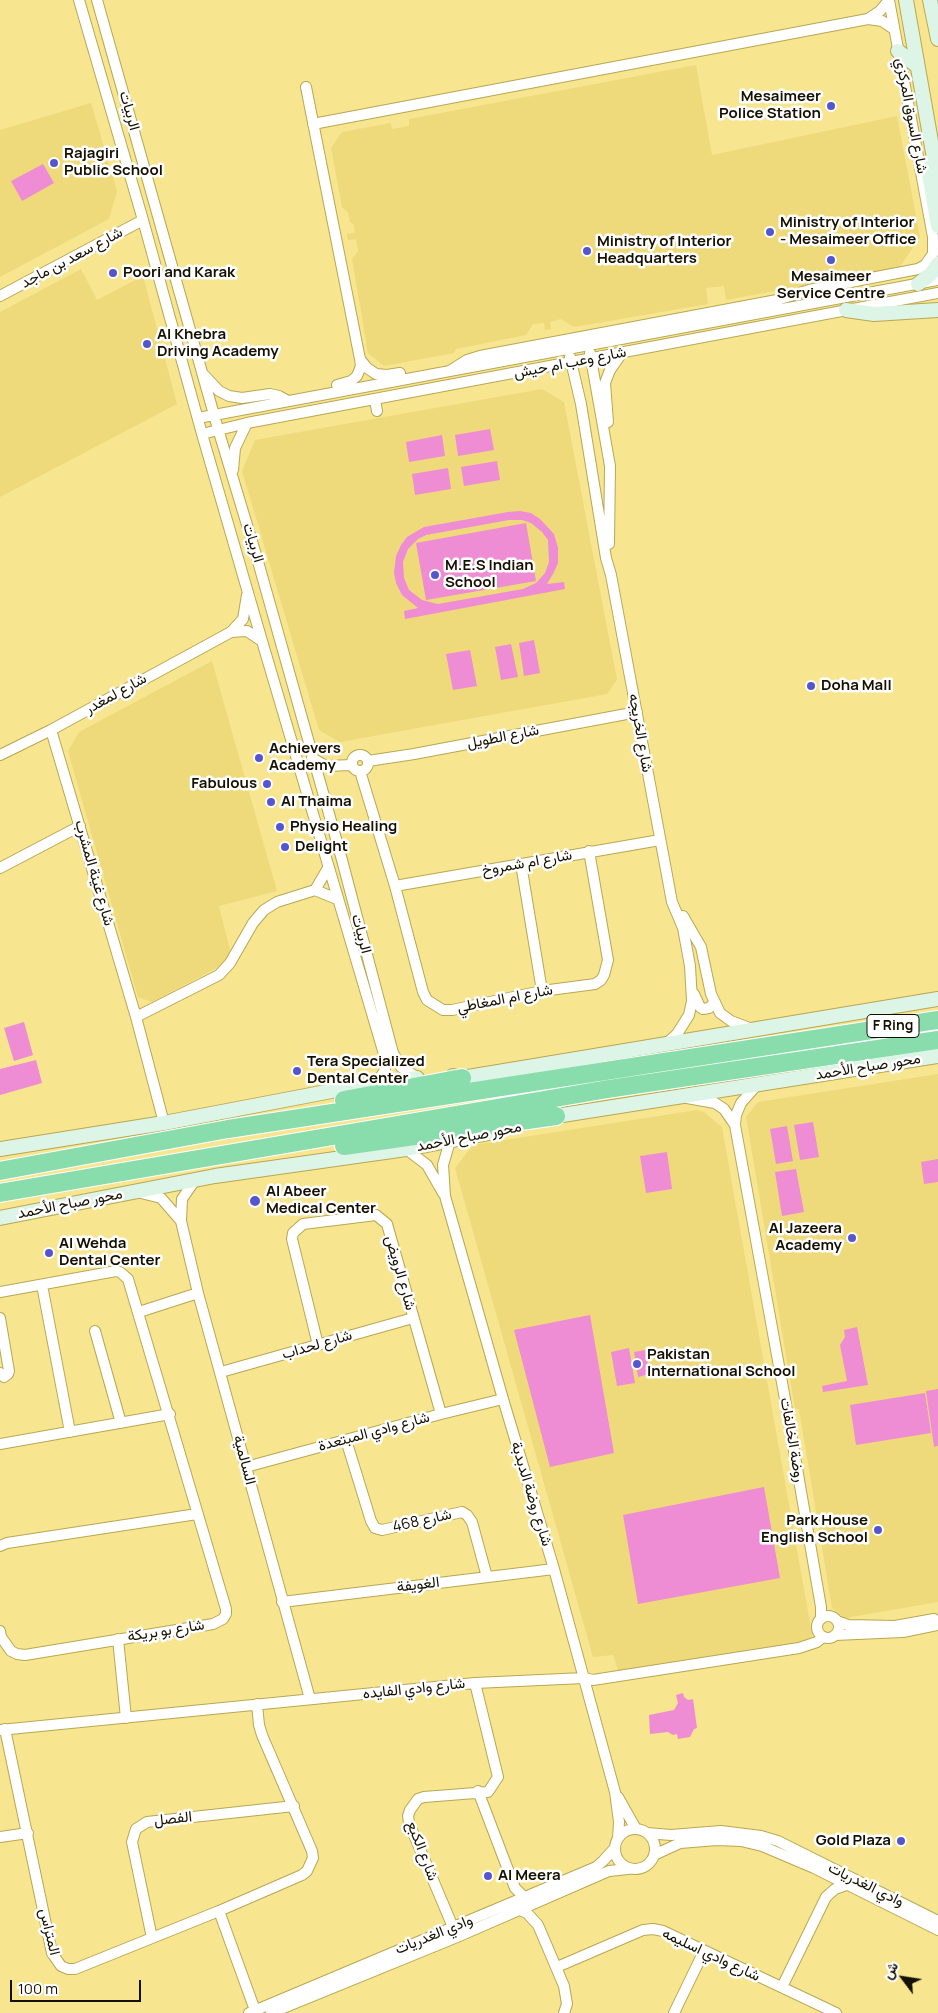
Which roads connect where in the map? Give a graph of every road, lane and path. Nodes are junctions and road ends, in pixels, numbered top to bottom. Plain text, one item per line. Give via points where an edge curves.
1 (79, 0) edge
2 (97, 0) edge
3 (889, 0) edge
4 (906, 0) edge
5 (930, 0) edge
6 (868, 19) junction
7 (894, 29) junction
8 (938, 39) edge
9 (898, 51) junction
10 (917, 66) junction
11 (306, 87) dead end
12 (924, 110) junction
13 (313, 124) junction
14 (938, 128) edge
15 (932, 148) junction
16 (938, 181) edge
17 (143, 220) junction
18 (938, 226) edge
19 (934, 262) edge
20 (875, 278) junction
21 (938, 280) edge
22 (911, 286) junction
23 (938, 293) edge
24 (0, 296) edge
25 (846, 310) junction
26 (938, 310) edge
27 (712, 312) junction
28 (700, 326) junction
29 (589, 345) junction
30 (568, 349) junction
31 (622, 353) junction
32 (360, 358) junction
33 (591, 359) junction
34 (571, 363) junction
35 (451, 370) junction
36 (202, 373) junction
37 (419, 376) junction
38 (319, 395) junction
39 (375, 400) junction
40 (288, 401) junction
41 (377, 411) dead end
42 (214, 415) junction
43 (198, 418) junction
44 (247, 423) junction
45 (218, 430) junction
46 (202, 434) junction
47 (606, 445) junction
48 (233, 478) junction
49 (611, 575) junction
50 (248, 590) junction
51 (231, 632) junction
52 (262, 641) junction
53 (637, 712) junction
54 (51, 730) junction
55 (0, 755) edge
56 (312, 758) junction
57 (356, 768) junction
58 (80, 826) junction
59 (660, 840) junction
60 (589, 852) junction
61 (521, 864) junction
62 (0, 868) edge
63 (328, 868) junction
64 (395, 886) junction
65 (315, 890) junction
66 (670, 891) junction
67 (337, 899) junction
68 (692, 988) junction
69 (542, 992) junction
70 (938, 999) edge
71 (715, 1002) junction
72 (136, 1017) junction
73 (938, 1020) edge
74 (756, 1030) junction
75 (938, 1040) edge
76 (666, 1045) junction
77 (938, 1056) edge
78 (418, 1078) junction
79 (462, 1078) junction
80 (376, 1084) junction
81 (756, 1086) junction
82 (681, 1097) junction
83 (556, 1116) junction
84 (164, 1123) junction
85 (735, 1126) junction
86 (450, 1142) junction
87 (152, 1143) junction
88 (0, 1149) edge
89 (406, 1149) junction
90 (214, 1156) junction
91 (0, 1170) edge
92 (194, 1180) junction
93 (134, 1192) junction
94 (0, 1193) edge
95 (445, 1196) junction
96 (0, 1218) edge
97 (181, 1221) junction
98 (42, 1285) junction
99 (0, 1292) edge
100 (198, 1294) junction
101 (139, 1312) junction
102 (0, 1318) edge
103 (413, 1318) junction
104 (95, 1330) dead end
105 (2, 1343) edge
106 (318, 1345) junction
107 (221, 1372) junction
108 (0, 1373) edge
109 (502, 1399) junction
110 (170, 1414) junction
111 (441, 1414) junction
112 (121, 1423) junction
113 (70, 1432) junction
114 (346, 1440) junction
115 (0, 1444) edge
116 (246, 1467) junction
117 (198, 1514) junction
118 (0, 1546) edge
119 (554, 1569) junction
120 (487, 1577) junction
121 (282, 1602) junction
122 (938, 1618) edge
123 (829, 1619) junction
124 (938, 1625) edge
125 (0, 1631) edge
126 (835, 1635) junction
127 (823, 1637) junction
128 (118, 1639) junction
129 (584, 1678) junction
130 (475, 1683) junction
131 (310, 1699) junction
132 (257, 1704) junction
133 (126, 1718) junction
134 (3, 1729) edge
135 (478, 1791) junction
136 (615, 1792) junction
137 (294, 1806) junction
138 (636, 1829) junction
139 (28, 1833) junction
140 (647, 1833) junction
141 (0, 1837) edge
142 (618, 1838) junction
143 (614, 1849) junction
144 (654, 1855) junction
145 (628, 1868) junction
146 (825, 1874) junction
147 (846, 1885) junction
148 (826, 1897) junction
149 (525, 1898) junction
150 (542, 1899) junction
151 (517, 1909) junction
152 (218, 1911) junction
153 (938, 1921) edge
154 (538, 1925) junction
155 (938, 1930) edge
156 (455, 1932) junction
157 (152, 1938) junction
158 (704, 1950) junction
159 (556, 1967) junction
160 (782, 1988) junction
161 (254, 2012) edge
162 (271, 2013) edge
163 (564, 2013) edge
164 (674, 2013) edge
165 (836, 2013) edge

1 - 17 street, الربيات
2 - 36 street, الربيات
3 - 6 street
3 - 7 street, شارع السوق المركزي
4 - 10 street, شارع السوق المركزي
5 - 8 street
6 - 7 street via 882,21
6 - 13 street
7 - 9 street, شارع السوق المركزي
9 - 10 street
9 - 19 street, شارع السوق المركزي via 933,236
10 - 12 street, شارع السوق المركزي
11 - 13 street
12 - 14 street
12 - 15 street, شارع السوق المركزي
13 - 32 street
15 - 16 street, شارع السوق المركزي
15 - 18 street via 928,172
17 - 24 street, شارع سعد بن ماجد
17 - 43 street, الربيات
19 - 20 street, شارع وعب ام حيش via 918,269
19 - 22 street via 931,274
20 - 22 street
20 - 27 street, شارع وعب ام حيش
21 - 22 street, شارع وعب ام حيش
22 - 28 street, شارع وعب ام حيش
23 - 25 street, شارع وعب ام حيش
25 - 26 street via 874,314
25 - 31 street, شارع وعب ام حيش
27 - 28 street
27 - 35 street, شارع وعب ام حيش via 480,356
28 - 29 street, شارع وعب ام حيش
29 - 30 street, شارع وعب ام حيش
29 - 33 street, شارع الخريجه
30 - 34 street, شارع الخريجه
30 - 35 street, شارع وعب ام حيش
31 - 33 street, شارع وعب ام حيش
31 - 47 street via 605,383
32 - 37 street via 376,374
32 - 38 street via 360,370 354,379 326,388
33 - 34 street, شارع وعب ام حيش
33 - 47 street, شارع الخريجه
34 - 39 street, شارع وعب ام حيش
34 - 49 street, شارع الخريجه via 581,404 604,553
35 - 37 street, شارع وعب ام حيش
36 - 40 street via 229,396 242,398 270,394
36 - 42 street, الربيات
37 - 38 street, شارع وعب ام حيش
38 - 40 street, شارع وعب ام حيش
39 - 41 street
39 - 44 street, شارع وعب ام حيش
40 - 42 street, شارع وعب ام حيش
42 - 43 street, شارع وعب ام حيش
42 - 45 street, الربيات
43 - 46 street, الربيات
44 - 45 street, شارع وعب ام حيش
44 - 48 street via 235,448
45 - 46 street, شارع وعب ام حيش
45 - 48 street, الربيات
46 - 50 street, الربيات
47 - 49 street, شارع الخريجه via 610,475
48 - 56 street, الربيات
49 - 53 street, شارع الخريجه
50 - 51 street, شارع لمغدر via 243,618
50 - 52 street, الربيات
51 - 52 street via 247,632
51 - 54 street, شارع لمغدر
52 - 63 street, الربيات
53 - 57 street, شارع الطويل via 368,761 366,768
53 - 59 street, شارع الخريجه
54 - 55 street, شارع لمغدر
54 - 58 street, شارع غينة المشرب
56 - 57 street via 326,766
56 - 78 street, الربيات via 393,1053 401,1067
57 - 64 street, شارع ام المغاطي
58 - 62 street
58 - 72 street, شارع غينة المشرب
59 - 60 street, شارع ام شمروخ
59 - 66 street, شارع الخريجه
60 - 61 street, شارع ام شمروخ
60 - 69 street, شارع ام المغاطي via 608,960 604,975 595,984
61 - 64 street, شارع ام شمروخ
61 - 69 street
63 - 65 street
63 - 67 street, الربيات
64 - 69 street, شارع ام المغاطي via 423,992 434,1006 452,1010
65 - 67 street
65 - 72 street via 264,910 230,963 218,975
66 - 68 street, شارع الخريجه via 686,942
66 - 71 street, شارع الخريجه via 701,947
67 - 80 street, الربيات via 384,1054 385,1070
68 - 71 street, شارع الخريجه via 703,1009
68 - 76 street, شارع الخريجه via 688,1018
70 - 74 street
71 - 74 street, شارع الخريجه via 722,1015
72 - 84 street, شارع غينة المشرب
73 - 87 highway, F Ring
74 - 76 street
75 - 90 highway, محور صباح الأحمد / F Ring via 608,1089
76 - 79 street
77 - 81 street, محور صباح الأحمد
78 - 79 street via 449,1075
78 - 80 street
79 - 87 highway via 182,1130
80 - 84 street
81 - 82 street, محور صباح الأحمد
81 - 85 street, روضة الخالفات via 741,1103
82 - 83 street, محور صباح الأحمد
82 - 85 street, روضة الخالفات via 715,1103 724,1109
83 - 86 street, محور صباح الأحمد
83 - 90 highway via 308,1151 243,1157
84 - 88 street
85 - 123 street, روضة الخالفات via 821,1607
86 - 89 street, محور صباح الأحمد
86 - 95 street, شارع روضة الدبدبة via 443,1166
87 - 91 highway
89 - 92 street, محور صباح الأحمد
89 - 95 street, شارع روضة الدبدبة via 427,1165
90 - 94 highway, محور صباح الأحمد
92 - 93 street, محور صباح الأحمد
92 - 97 street, السالمية via 182,1199
93 - 96 street, محور صباح الأحمد
93 - 97 street, السالمية via 161,1198
95 - 109 street, شارع روضة الدبدبة
97 - 100 street, السالمية
98 - 99 street, شارع بو بريكة
98 - 101 street, شارع بو بريكة via 120,1272 131,1283
98 - 113 street
100 - 101 street
100 - 107 street, السالمية
101 - 110 street, شارع بو بريكة
102 - 105 street
103 - 106 street, شارع لحداب
103 - 106 street, شارع الرويض via 382,1219 369,1214 303,1224 293,1233 292,1240
103 - 111 street, شارع الرويض
104 - 112 street
105 - 108 street via 9,1371 4,1377
106 - 107 street, شارع لحداب
107 - 116 street, السالمية
109 - 111 street, شارع وادي المبتعدة
109 - 119 street, شارع روضة الدبدبة
110 - 112 street
110 - 117 street, شارع بو بريكة
111 - 114 street, شارع وادي المبتعدة
112 - 113 street
113 - 115 street
114 - 116 street, شارع وادي المبتعدة
114 - 120 street, شارع 468 via 375,1528 382,1530 462,1512 472,1522
116 - 121 street, السالمية
117 - 118 street
117 - 128 street, شارع بو بريكة via 226,1614 213,1624
119 - 120 street, الغويفة
119 - 129 street, شارع روضة الدبدبة
120 - 121 street, الغويفة
121 - 131 street, السالمية
122 - 123 street via 894,1626 848,1625
123 - 126 street via 838,1630
123 - 127 street via 818,1629
124 - 126 street via 902,1632
125 - 128 street, شارع بو بريكة via 6,1645 17,1654 25,1655
126 - 127 street, شارع وادي الفايده
127 - 129 street, شارع وادي الفايده via 799,1648 593,1680
128 - 133 street, شارع بو بريكة
129 - 130 street, شارع وادي الفايده
129 - 136 street, شارع روضة الدبدبة
130 - 131 street, شارع وادي الفايده
130 - 135 street, شارع الكبع via 498,1777 488,1792
131 - 132 street, شارع وادي الفايده
132 - 133 street, شارع وادي الفايده
132 - 137 street, المتراس via 262,1735
133 - 134 street, شارع وادي الفايده
134 - 139 street, المتراس
135 - 149 street via 515,1888
135 - 156 street, شارع الكبع via 424,1797 413,1804 408,1816
136 - 138 street, شارع روضة الدبدبة
136 - 142 street, شارع روضة الدبدبة
137 - 152 street, المتراس via 312,1851 313,1858 307,1871 302,1876
137 - 157 street, الفصل via 147,1822 136,1829 132,1842
138 - 140 street
138 - 142 street via 627,1830
139 - 141 street
139 - 157 street, المتراس via 52,1953 61,1966 75,1969
140 - 144 street via 654,1843
140 - 153 street, وادي الغدريات via 670,1835 721,1831 778,1841
142 - 143 street
143 - 145 street via 618,1861
143 - 149 street, وادي الغدريات via 596,1867
144 - 145 street via 642,1868
144 - 146 street, وادي الغدريات via 680,1844 741,1841 772,1849
145 - 150 street, وادي الغدريات via 609,1871
146 - 147 street, وادي الغدريات
146 - 148 street via 828,1885
147 - 148 street
147 - 155 street, وادي الغدريات
148 - 160 street
149 - 156 street, وادي الغدريات
150 - 151 street, وادي الغدريات
150 - 154 street via 537,1914
151 - 154 street via 527,1913
151 - 156 street, وادي الغدريات
152 - 157 street, المتراس
152 - 161 street
154 - 159 street
156 - 161 street, وادي الغدريات
156 - 162 street, وادي الغدريات
158 - 159 street, شارع وادي اسليمه via 663,1931 643,1930
158 - 160 street, شارع وادي اسليمه
158 - 164 street
159 - 163 street via 566,1996
160 - 165 street, شارع وادي اسليمه

